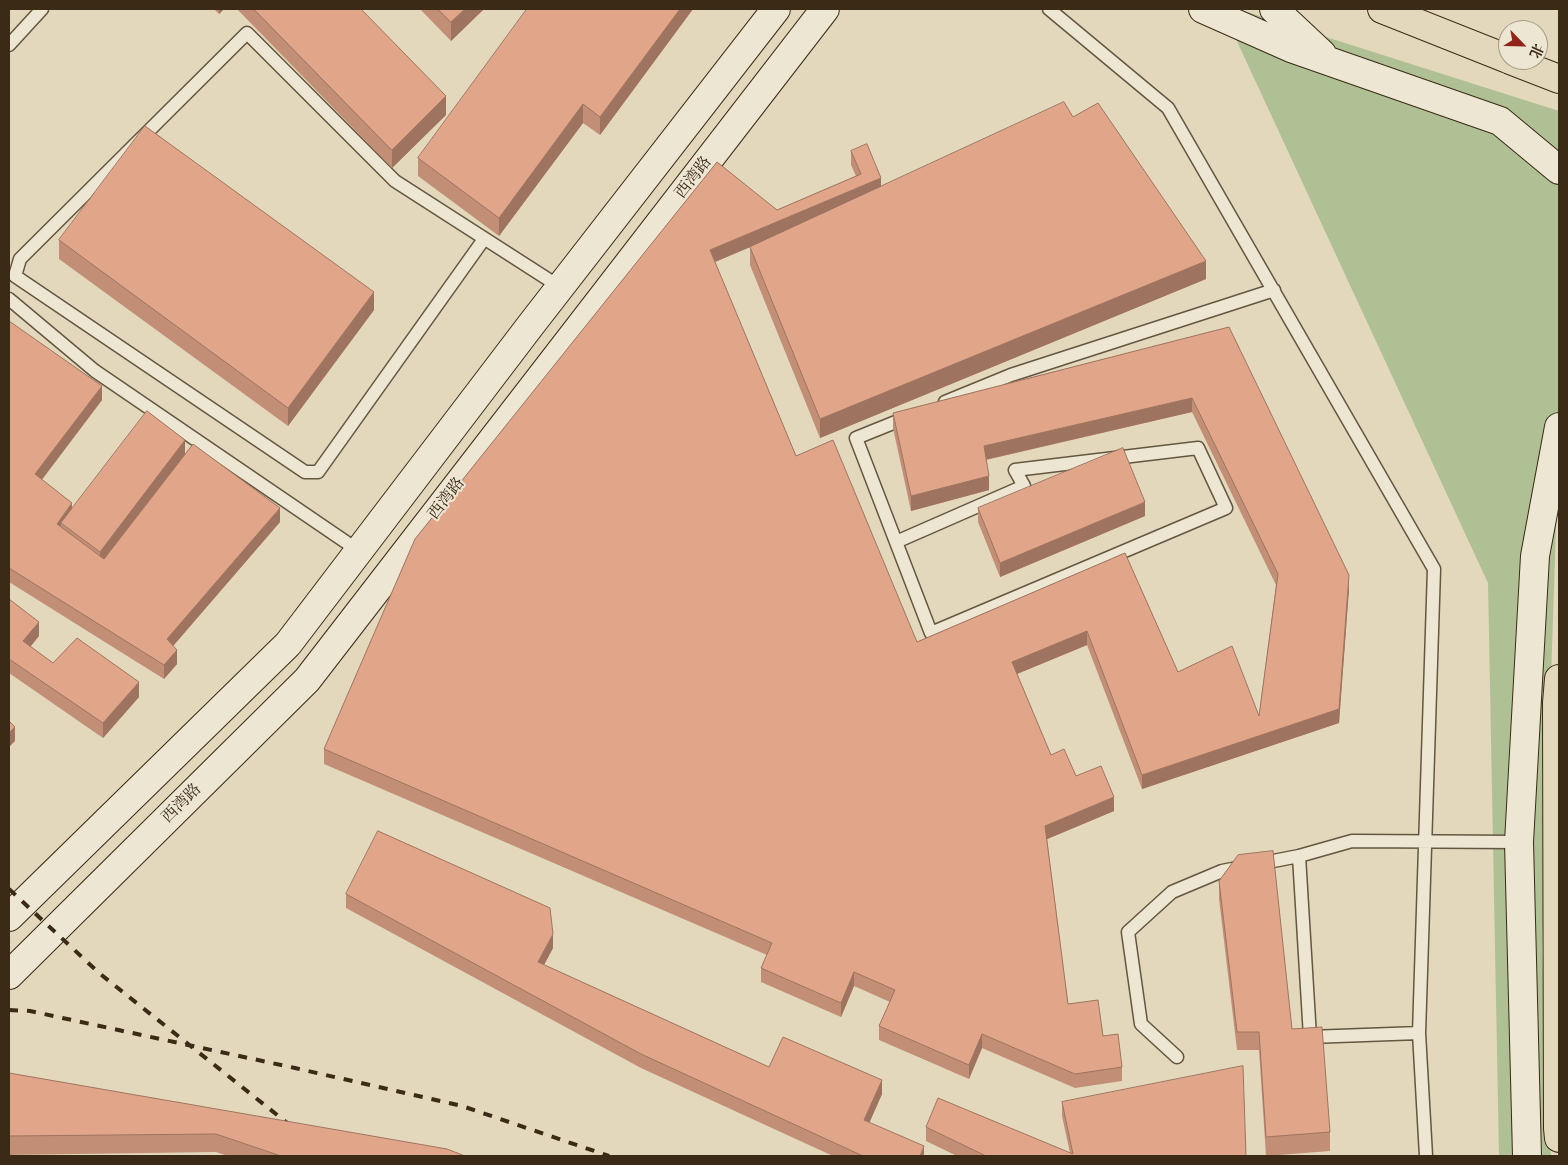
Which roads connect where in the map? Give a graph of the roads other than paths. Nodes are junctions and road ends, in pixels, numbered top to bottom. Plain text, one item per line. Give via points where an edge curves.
1 (42, 9) edge
2 (776, 9) edge
3 (824, 9) edge
4 (1049, 9) edge
5 (1203, 9) edge
6 (1274, 9) edge
7 (1382, 9) edge
8 (9, 45) edge
9 (1498, 56) edge
10 (1330, 61) junction
11 (1535, 70) edge
12 (1559, 79) edge
13 (1559, 170) edge
14 (484, 239) junction
15 (560, 287) junction
16 (1274, 290) junction
17 (9, 299) edge
18 (938, 405) edge
19 (920, 412) edge
20 (1559, 427) edge
21 (896, 542) junction
22 (359, 550) junction
23 (1559, 679) edge
24 (1519, 842) junction
25 (1424, 843) junction
26 (1299, 856) junction
27 (9, 917) edge
28 (9, 974) edge
29 (1419, 1032) junction
30 (1177, 1057) dead end
31 (1559, 1138) edge
32 (1426, 1156) edge
33 (1527, 1156) edge

1 - 8 lane
2 - 15 main road
3 - 28 main road, 西湾路 via 307,680
4 - 16 lane via 1168,108
5 - 10 main road via 1291,48
6 - 10 main road
7 - 9 main road
10 - 13 main road via 1500,121
11 - 12 main road
14 - 14 lane via 395,181 247,33 20,259 16,276 305,472 318,472
14 - 15 lane
15 - 22 main road
16 - 18 lane via 1011,376
16 - 25 lane via 1434,569
17 - 22 lane via 95,371
19 - 21 lane via 856,438
20 - 24 main road via 1535,556
21 - 21 lane via 932,633 1226,508 1198,448 1015,470 1024,486
22 - 27 main road via 288,644
23 - 31 main road
24 - 25 lane
24 - 33 main road
25 - 26 lane via 1352,842
25 - 29 lane
26 - 29 lane via 1310,1037
26 - 30 lane via 1222,872 1172,892 1128,932 1141,1024
29 - 32 lane

